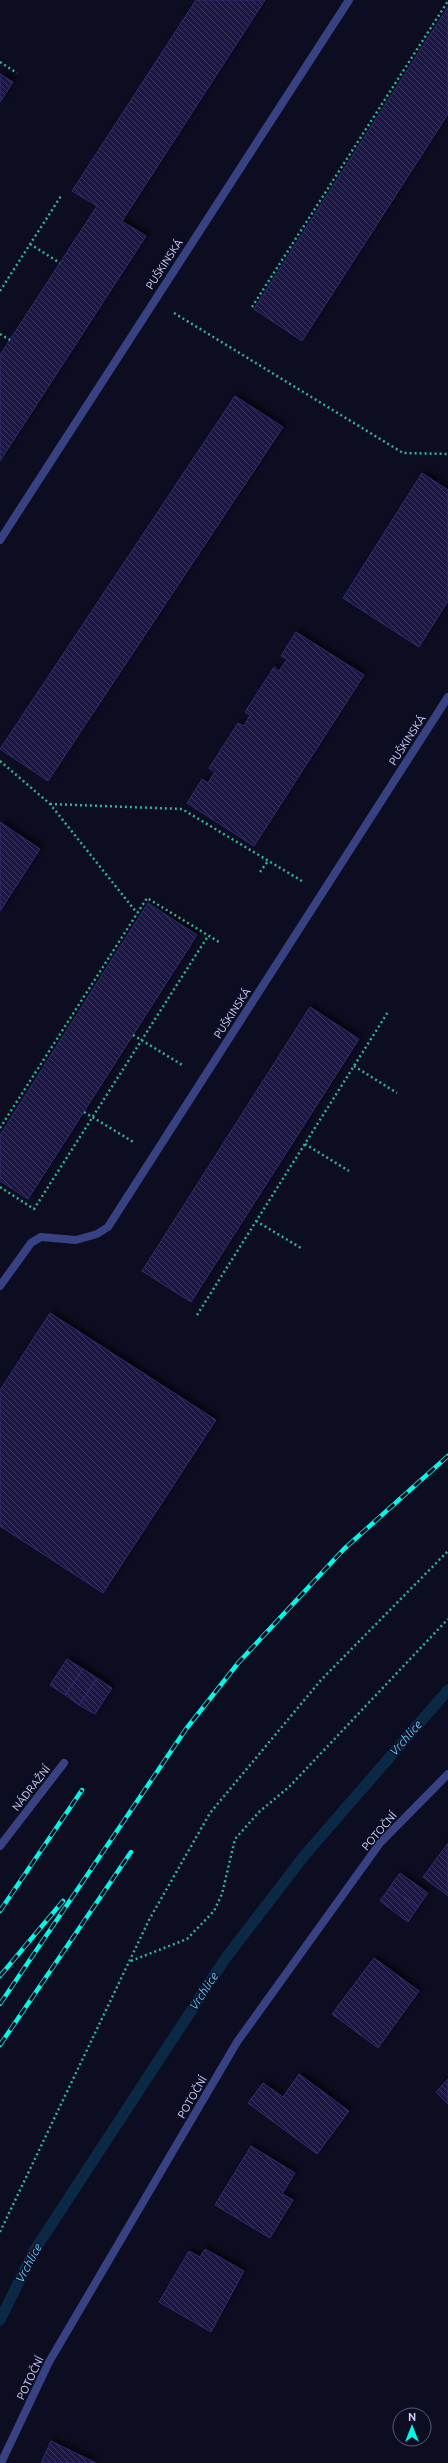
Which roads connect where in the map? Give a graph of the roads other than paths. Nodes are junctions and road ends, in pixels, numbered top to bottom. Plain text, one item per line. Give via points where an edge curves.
1 (349, 0) edge
2 (0, 540) edge
3 (448, 697) edge
4 (0, 1286) edge
5 (64, 1763) dead end
6 (448, 1774) edge
7 (0, 1846) edge
8 (1, 2463) edge

1 - 2 street, PUŠKINSKÁ
3 - 4 street, PUŠKINSKÁ via 108,1227 97,1234 76,1240 41,1237 31,1243
5 - 7 street, NÁDRAŽNÍ
6 - 8 street, POTOČNÍ via 380,1843 237,2042 50,2362

